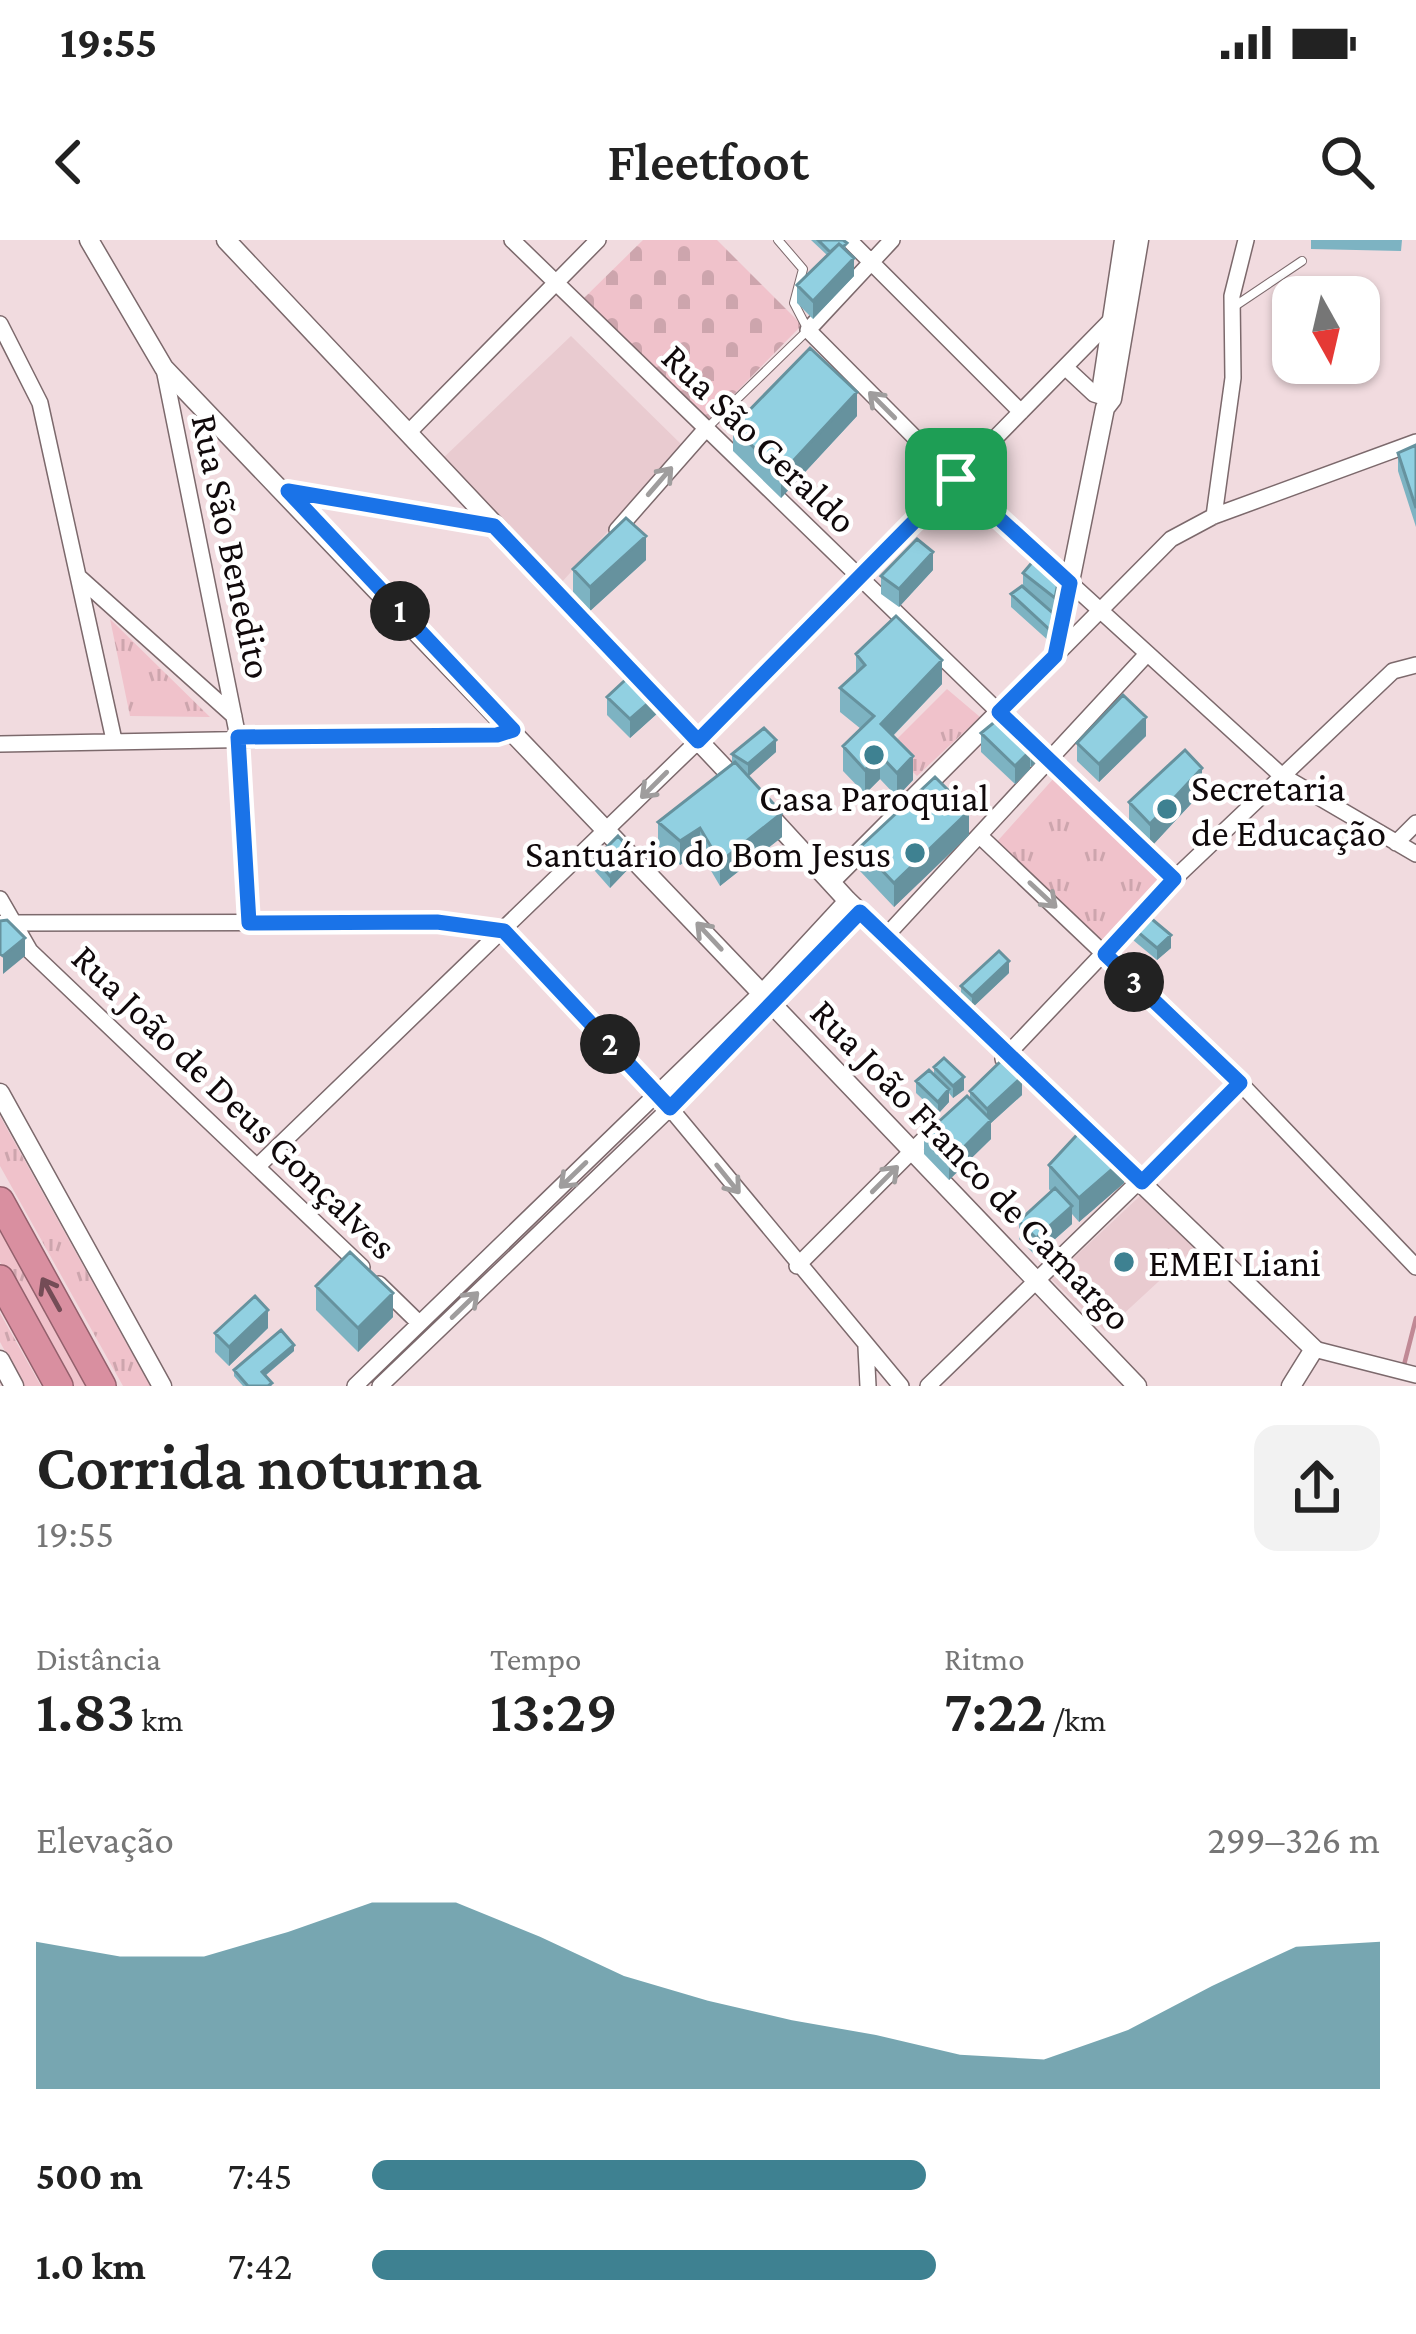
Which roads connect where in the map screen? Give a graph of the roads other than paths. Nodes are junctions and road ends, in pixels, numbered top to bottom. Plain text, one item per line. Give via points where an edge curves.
1 (88, 240) edge
2 (512, 240) edge
3 (598, 240) edge
4 (778, 240) edge
5 (848, 240) edge
6 (892, 240) edge
7 (1124, 240) edge
8 (1139, 240) edge
9 (1246, 240) edge
10 (236, 243) edge
11 (1302, 261) dead end
12 (871, 262) junction
13 (556, 283) junction
14 (1230, 309) junction
15 (1112, 320) junction
16 (0, 324) edge
17 (808, 330) junction
18 (1065, 367) junction
19 (164, 368) junction
20 (1106, 401) junction
21 (1021, 412) junction
22 (704, 431) junction
23 (408, 433) junction
24 (1416, 442) edge
25 (956, 479) junction
26 (288, 491) junction
27 (1214, 516) junction
28 (494, 526) junction
29 (603, 546) edge
30 (78, 577) junction
31 (858, 578) junction
32 (574, 579) edge
33 (1070, 583) junction
34 (560, 595) junction
35 (1099, 607) junction
36 (1147, 655) junction
37 (1055, 656) junction
38 (1416, 665) edge
39 (999, 712) junction
40 (234, 716) junction
41 (513, 730) junction
42 (238, 737) junction
43 (114, 740) junction
44 (698, 741) junction
45 (0, 744) edge
46 (1050, 761) junction
47 (1281, 776) junction
48 (1416, 823) edge
49 (609, 829) junction
50 (981, 837) junction
51 (1396, 843) junction
52 (1416, 854) edge
53 (1174, 879) junction
54 (831, 881) junction
55 (0, 899) edge
56 (853, 906) junction
57 (4, 922) edge
58 (249, 923) junction
59 (504, 931) junction
60 (885, 937) junction
61 (1105, 954) junction
62 (767, 996) junction
63 (1010, 1052) junction
64 (994, 1068) edge
65 (1240, 1083) junction
66 (0, 1093) edge
67 (657, 1094) junction
68 (670, 1108) junction
69 (945, 1118) edge
70 (913, 1151) junction
71 (260, 1164) junction
72 (1142, 1182) junction
73 (0, 1201) edge
74 (1416, 1243) edge
75 (1414, 1265) edge
76 (797, 1266) junction
77 (0, 1279) edge
78 (1038, 1279) junction
79 (419, 1323) junction
80 (866, 1346) junction
81 (1314, 1349) junction
82 (0, 1360) edge
83 (1416, 1375) edge
84 (362, 1384) edge
85 (14, 1386) edge
86 (59, 1386) edge
87 (102, 1386) edge
88 (162, 1386) edge
89 (380, 1386) edge
90 (868, 1386) edge
91 (901, 1386) edge
92 (928, 1386) edge
93 (1137, 1386) edge
94 (1292, 1386) edge

1 - 19 street, Rua João Franco de Camargo
2 - 13 street, Rua São Geraldo
3 - 13 street
4 - 17 lane via 803,269 794,303
5 - 12 street
6 - 12 street
7 - 15 street
8 - 20 street
9 - 14 street
10 - 23 street
11 - 14 lane
12 - 17 street
12 - 21 street
13 - 22 street, Rua São Geraldo
13 - 23 street
14 - 27 street via 1233,378
15 - 18 street
15 - 20 street
16 - 30 street via 40,403
17 - 22 lane
25 -> 17 street
18 - 20 street
18 - 21 street
19 - 26 street, Rua João Franco de Camargo
19 - 40 street, Rua São Benedito
20 - 33 street
21 - 25 street
29 -> 22 street
22 - 31 street, Rua São Geraldo
23 - 28 street
24 - 27 street
25 - 31 street
25 - 33 street
26 - 28 street
26 - 41 street, Rua João Franco de Camargo
27 - 35 street via 1153,552
28 - 34 street
30 - 40 street
30 - 43 street
31 - 39 street, Rua São Geraldo
31 - 44 street
32 - 34 street
33 - 35 street
33 - 37 street
34 - 44 street
35 - 36 street
35 - 37 street
36 - 46 street
36 - 47 street
37 - 39 street
38 - 47 street via 1393,670
39 - 46 street, Rua São Geraldo
39 - 54 street
40 - 42 street, Rua São Benedito
41 - 42 street
41 - 49 street, Rua João Franco de Camargo
42 - 43 street
42 - 58 street, Rua São Benedito
43 - 45 street
44 -> 49 street
44 - 54 street
46 - 50 street
46 - 53 street, Rua São Geraldo
47 - 51 street
47 - 53 street
48 - 51 street
49 - 59 street
62 -> 49 street, Rua João Franco de Camargo
50 - 60 street
50 -> 61 street
51 - 52 street
53 - 61 street
54 - 56 street
55 - 57 street, Rua João de Deus Gonçalves
56 - 60 street
56 - 62 street
57 - 58 street
57 - 71 street, Rua João de Deus Gonçalves
58 - 59 street via 437,922
59 - 67 street
59 - 71 street
60 - 63 street
61 - 63 street
61 - 65 street
62 - 67 street
62 - 68 street
62 - 70 street, Rua João Franco de Camargo
63 - 64 street
63 - 72 street
65 - 72 street
65 - 75 street
66 - 88 street
67 - 68 street
67 -> 79 street
68 -> 76 street
89 -> 68 street
69 - 70 street
76 -> 70 street
70 - 78 street, Rua João Franco de Camargo
71 - 79 street, Rua João de Deus Gonçalves
72 - 78 street
72 - 81 street
87 -> 73 highway
74 - 75 street
76 - 80 street
77 - 86 highway
78 - 92 street
78 - 93 street, Rua João Franco de Camargo
79 - 84 street
80 - 90 street
80 - 91 street
81 - 83 street
81 - 94 street
82 - 85 street

